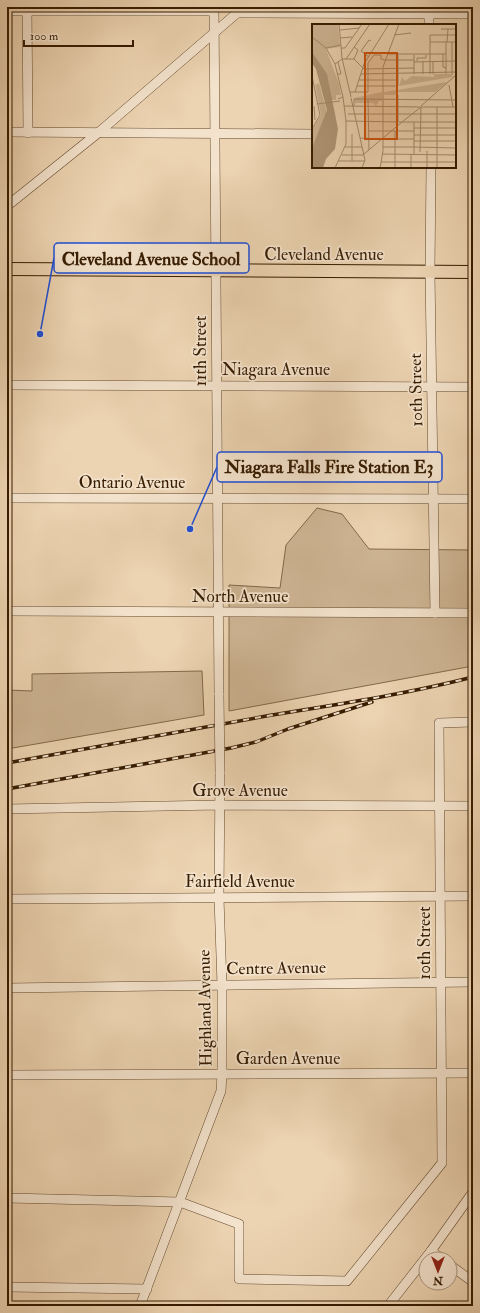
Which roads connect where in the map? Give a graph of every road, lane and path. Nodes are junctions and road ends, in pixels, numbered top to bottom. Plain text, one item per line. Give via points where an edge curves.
1 (27, 9) edge
2 (214, 9) edge
3 (241, 10) edge
4 (7, 11) edge
5 (429, 11) edge
6 (473, 14) edge
7 (429, 24) edge
8 (214, 34) junction
9 (7, 132) edge
10 (28, 133) junction
11 (98, 133) junction
12 (214, 134) junction
13 (312, 134) edge
14 (431, 168) edge
15 (7, 206) edge
16 (7, 269) edge
17 (216, 270) junction
18 (430, 272) junction
19 (473, 272) edge
20 (7, 385) edge
21 (216, 385) junction
22 (432, 386) junction
23 (473, 386) edge
24 (7, 498) edge
25 (218, 498) junction
26 (433, 498) junction
27 (473, 499) edge
28 (7, 611) edge
29 (218, 612) junction
30 (435, 613) junction
31 (473, 613) edge
32 (219, 695) joint
33 (473, 722) edge
34 (220, 805) junction
35 (440, 806) junction
36 (473, 806) edge
37 (7, 809) edge
38 (440, 896) junction
39 (473, 896) edge
40 (219, 898) junction
41 (7, 899) edge
42 (441, 982) junction
43 (473, 982) edge
44 (222, 985) junction
45 (7, 988) edge
46 (441, 1072) junction
47 (473, 1073) edge
48 (222, 1074) junction
49 (7, 1075) edge
50 (473, 1192) edge
51 (7, 1198) edge
52 (180, 1202) junction
53 (430, 1251) edge
54 (418, 1267) edge
55 (458, 1271) edge
56 (473, 1282) edge
57 (7, 1287) edge
58 (147, 1289) junction
59 (140, 1306) edge
60 (388, 1306) edge

1 - 2 street
1 - 4 street
1 - 10 street
2 - 8 street, 11th Street
3 - 5 street
3 - 8 street
5 - 6 street
5 - 7 street
8 - 11 street
8 - 12 street, 11th Street
9 - 10 street
10 - 11 street
11 - 12 street
11 - 15 street
12 - 13 street
12 - 17 street, 11th Street
14 - 18 street, 10th Street
16 - 17 main road, Cleveland Avenue
17 - 18 main road, Cleveland Avenue
17 - 21 street, 11th Street
18 - 19 main road, Cleveland Avenue
18 - 22 street, 10th Street
20 - 21 street, Niagara Avenue
21 - 22 street, Niagara Avenue
21 - 25 street, 11th Street
22 - 23 street, Niagara Avenue
22 - 26 street, 10th Street
24 - 25 street, Ontario Avenue
25 - 26 street, Ontario Avenue
25 - 29 street, 11th Street
26 - 27 street, Ontario Avenue
26 - 30 street, 10th Street
28 - 29 street, North Avenue
29 - 30 street, North Avenue
29 - 32 street, 11th Street
30 - 31 street, North Avenue
32 - 34 street, Highland Avenue, bridge
33 - 35 street, 10th Street via 439,723
34 - 35 street, Grove Avenue
34 - 37 street, Grove Avenue
34 - 40 street, Highland Avenue
35 - 36 street, Grove Avenue
35 - 38 street, 10th Street
38 - 39 street, Fairfield Avenue
38 - 40 street, Fairfield Avenue
38 - 42 street, 10th Street
40 - 41 street, Fairfield Avenue
40 - 44 street, Highland Avenue
42 - 43 street, Centre Avenue
42 - 44 street, Centre Avenue
42 - 46 street, 10th Street
44 - 45 street, Centre Avenue
44 - 48 street, Highland Avenue
46 - 47 street, Garden Avenue
46 - 48 street, Garden Avenue
46 - 52 street, 10th Street via 442,1163 347,1281 239,1279 239,1224
48 - 49 street, Garden Avenue
48 - 52 street, Highland Avenue via 221,1091
50 - 53 street
51 - 52 street
52 - 58 street, Highland Avenue
54 - 60 street
55 - 56 street
57 - 58 street
58 - 59 street, Highland Avenue

